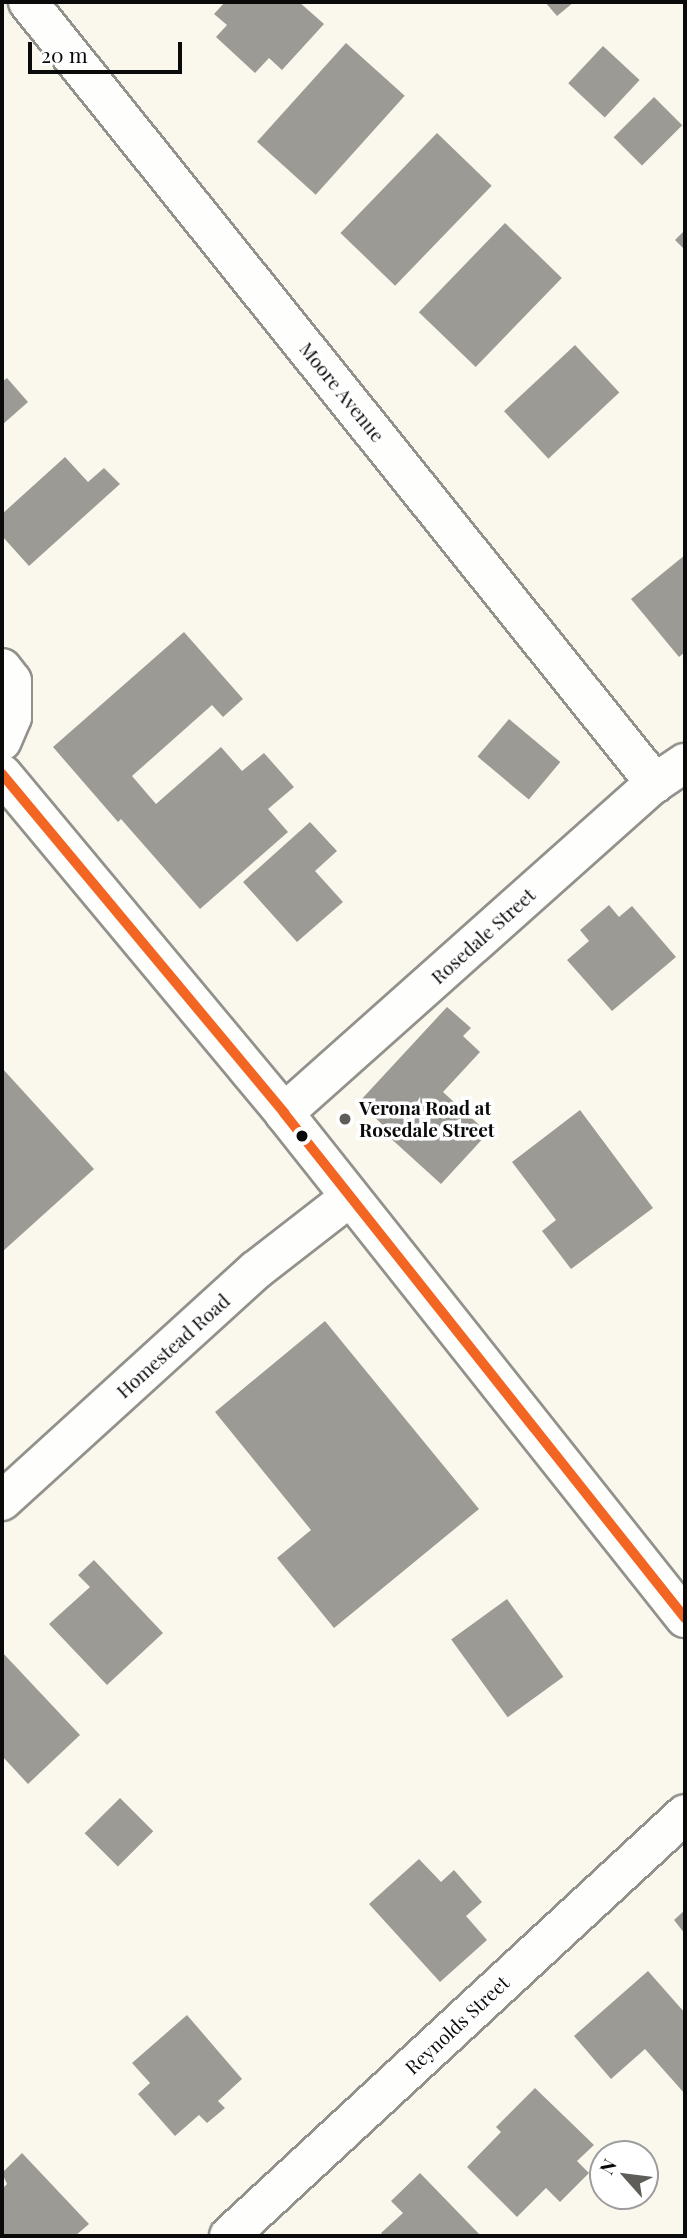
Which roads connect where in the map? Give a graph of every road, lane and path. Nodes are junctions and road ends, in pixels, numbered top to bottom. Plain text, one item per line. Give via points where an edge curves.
1 (28, 2) edge
2 (2, 668) edge
3 (2, 741) edge
4 (670, 773) edge
5 (2, 774) edge
6 (284, 1113) junction
7 (350, 1197) junction
8 (2, 1501) edge
9 (685, 1618) edge
10 (685, 1814) edge
11 (229, 2236) edge

1 - 4 street, Moore Avenue
2 - 3 street via 12,681 12,717
4 - 6 street, Rosedale Street
5 - 6 street
6 - 7 street
7 - 8 street, Homestead Road via 256,1270
7 - 9 street
10 - 11 street, Reynolds Street

